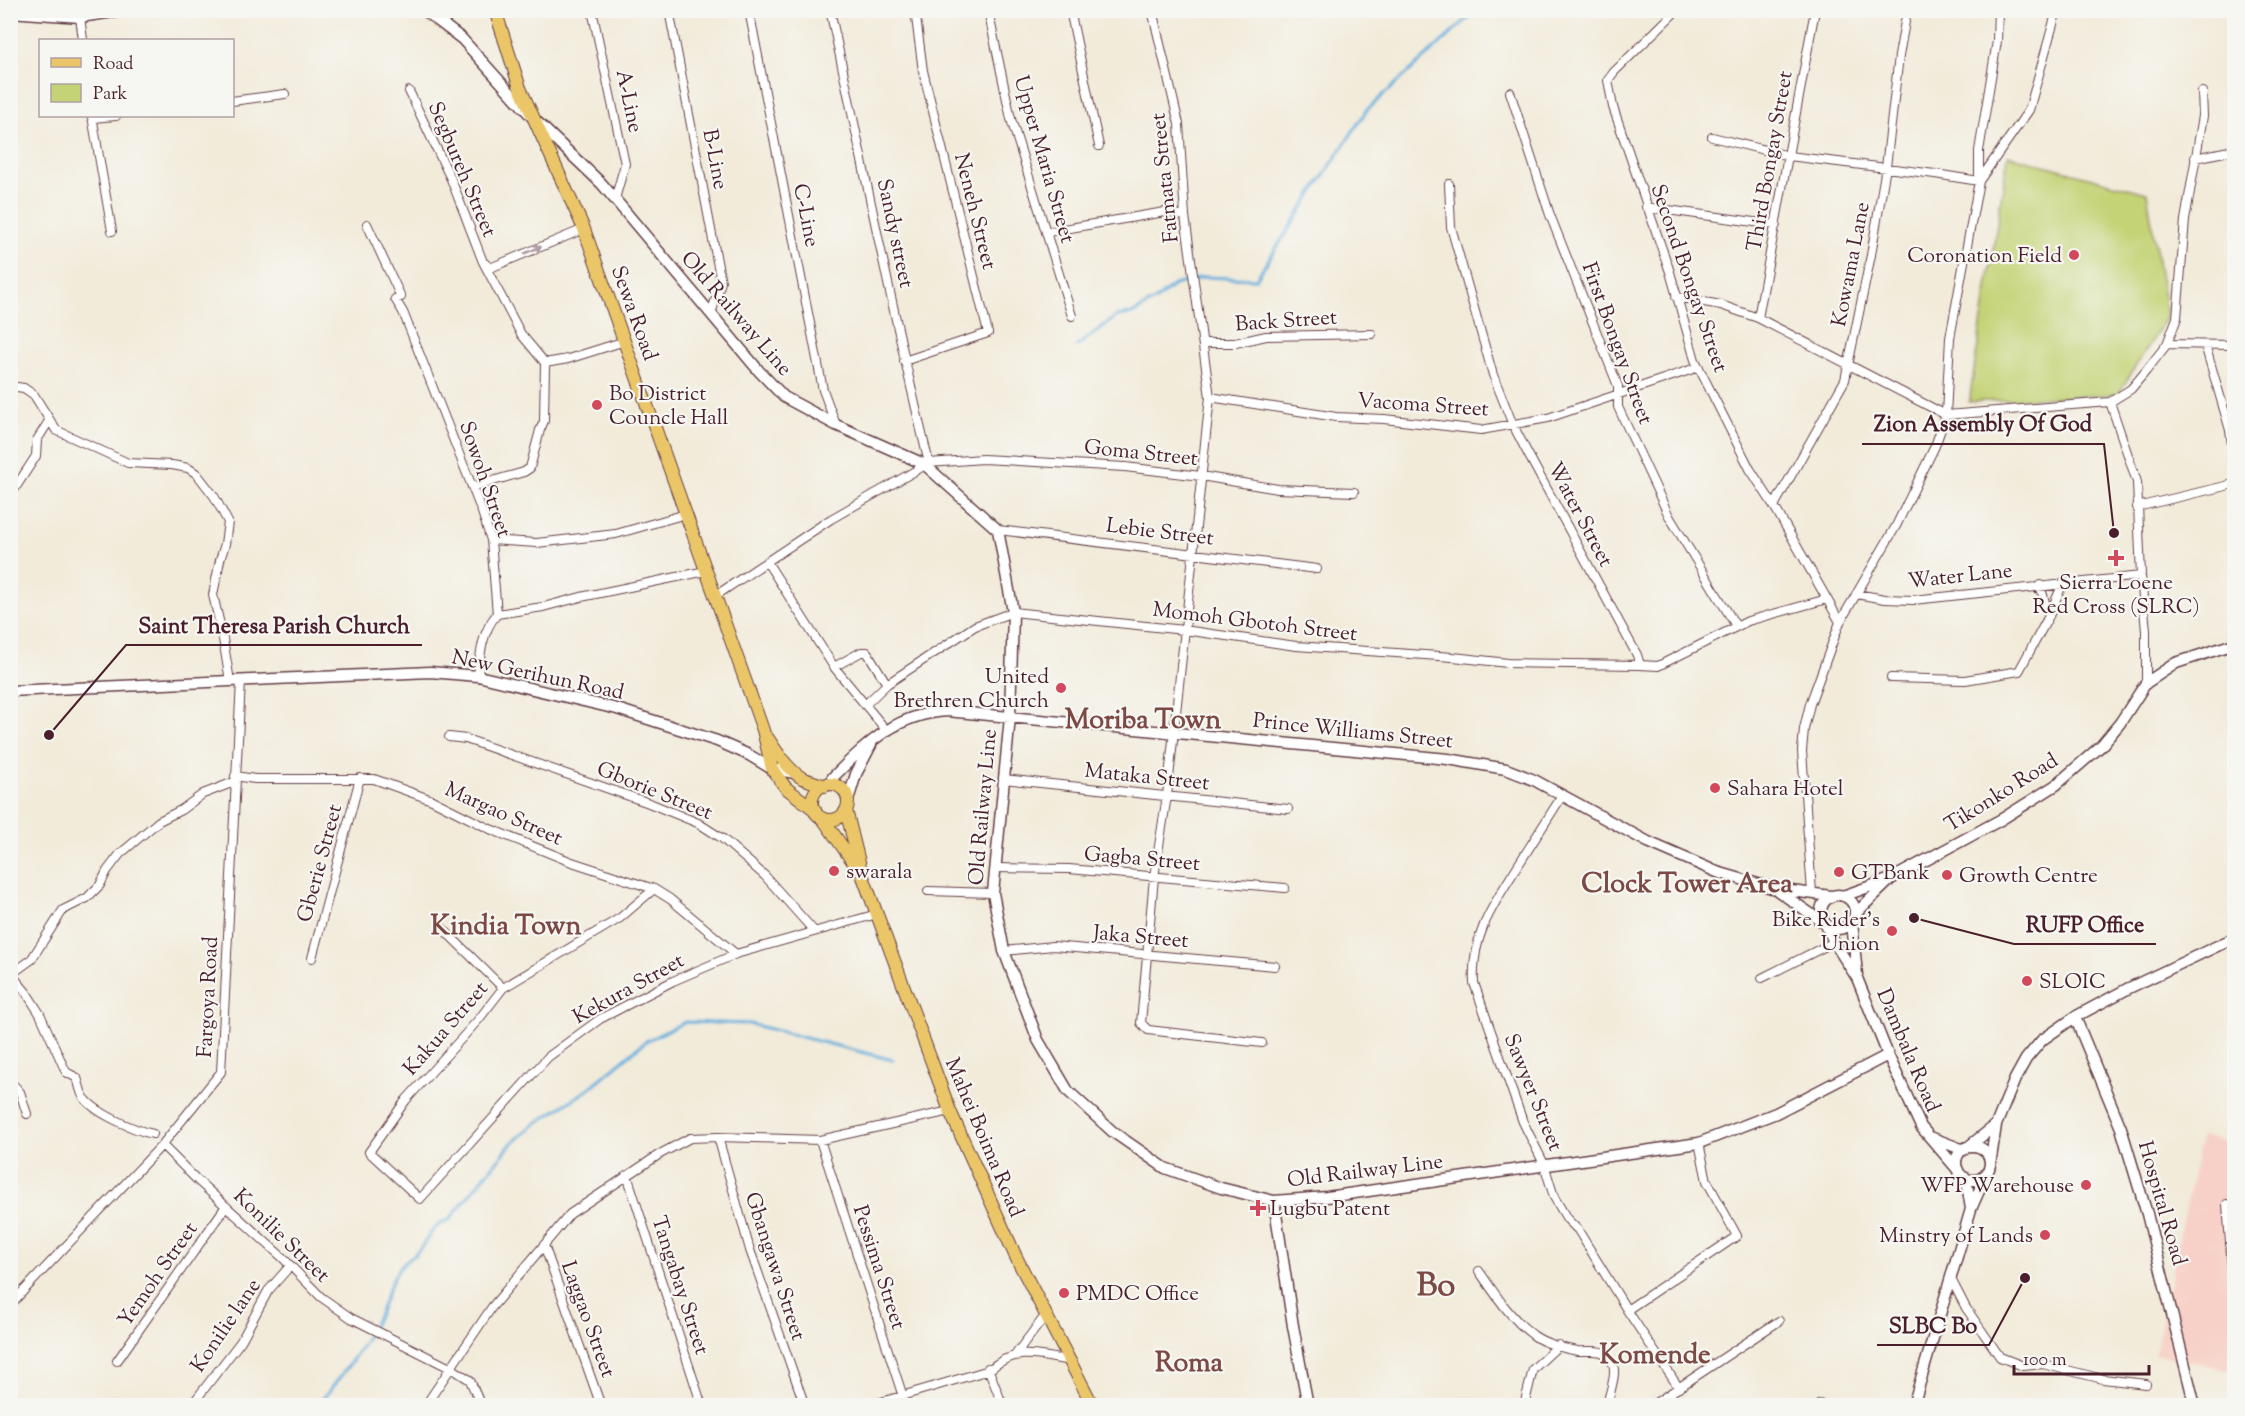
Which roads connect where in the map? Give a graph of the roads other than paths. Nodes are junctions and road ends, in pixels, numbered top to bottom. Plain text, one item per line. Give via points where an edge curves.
1 (127, 10) edge
2 (424, 10) edge
3 (495, 10) edge
4 (592, 10) edge
5 (669, 10) edge
6 (749, 10) edge
7 (830, 10) edge
8 (915, 10) edge
9 (988, 10) edge
10 (1070, 10) edge
11 (1152, 10) edge
12 (1815, 10) edge
13 (1907, 10) edge
14 (1998, 10) edge
15 (2057, 10) edge
16 (10, 12) edge
17 (1673, 12) edge
18 (80, 17) junction
19 (83, 39) edge
20 (409, 91) dead end
21 (1510, 92) dead end
22 (2202, 92) dead end
23 (285, 94) dead end
24 (234, 100) edge
25 (92, 117) edge
26 (533, 118) junction
27 (1712, 137) dead end
28 (1099, 146) dead end
29 (2235, 150) edge
30 (1789, 156) junction
31 (2195, 158) junction
32 (1886, 167) junction
33 (1979, 182) junction
34 (1449, 184) dead end
35 (615, 199) junction
36 (1646, 207) junction
37 (1185, 216) junction
38 (368, 224) dead end
39 (1776, 225) junction
40 (585, 229) junction
41 (112, 231) dead end
42 (1046, 232) junction
43 (483, 262) junction
44 (1676, 297) junction
45 (711, 314) junction
46 (1072, 316) dead end
47 (1758, 318) junction
48 (1372, 334) dead end
49 (625, 341) junction
50 (1203, 343) junction
51 (2167, 344) junction
52 (2205, 345) junction
53 (2235, 345) edge
54 (904, 361) junction
55 (544, 363) junction
56 (1849, 364) junction
57 (1699, 367) junction
58 (10, 386) edge
59 (1618, 396) junction
60 (1210, 397) junction
61 (2110, 402) junction
62 (1946, 415) junction
63 (50, 421) junction
64 (836, 425) junction
65 (1514, 425) junction
66 (2235, 459) edge
67 (926, 463) junction
68 (1201, 476) junction
69 (2235, 484) edge
70 (472, 488) junction
71 (1354, 492) dead end
72 (10, 496) edge
73 (1774, 506) junction
74 (2137, 507) junction
75 (686, 514) junction
76 (998, 530) junction
77 (491, 540) junction
78 (1192, 553) junction
79 (767, 561) junction
80 (1317, 569) dead end
81 (706, 571) junction
82 (2140, 576) junction
83 (2063, 583) junction
84 (2040, 585) junction
85 (1856, 594) junction
86 (715, 596) junction
87 (1827, 598) junction
88 (1851, 602) junction
89 (1840, 605) dead end
90 (1013, 612) junction
91 (497, 614) junction
92 (2049, 616) junction
93 (1840, 622) junction
94 (1736, 626) junction
95 (1184, 630) junction
96 (2235, 644) edge
97 (1640, 665) junction
98 (834, 667) junction
99 (478, 676) junction
100 (1891, 678) dead end
101 (235, 681) junction
102 (2146, 683) junction
103 (887, 684) junction
104 (10, 691) edge
105 (865, 705) junction
106 (1010, 717) junction
107 (886, 730) junction
108 (1173, 732) junction
109 (765, 734) junction
110 (449, 737) dead end
111 (873, 742) junction
112 (772, 769) junction
113 (795, 773) junction
114 (360, 778) junction
115 (234, 779) junction
116 (1003, 779) junction
117 (826, 785) junction
118 (1167, 796) junction
119 (1562, 796) junction
120 (847, 805) junction
121 (1288, 810) dead end
122 (819, 814) junction
123 (995, 868) junction
124 (862, 874) junction
125 (1154, 877) junction
126 (1891, 879) junction
127 (1285, 888) dead end
128 (654, 890) junction
129 (1775, 890) junction
130 (928, 891) dead end
131 (993, 893) junction
132 (1812, 893) junction
133 (1831, 896) junction
134 (1843, 896) junction
135 (877, 914) junction
136 (1853, 918) junction
137 (1825, 924) junction
138 (441, 927) dead end
139 (814, 931) junction
140 (2235, 938) edge
141 (1834, 942) junction
142 (1004, 951) junction
143 (736, 954) junction
144 (1148, 955) junction
145 (312, 958) dead end
146 (1275, 966) dead end
147 (11, 974) edge
148 (1762, 978) dead end
149 (1857, 978) junction
150 (503, 988) junction
151 (2075, 1017) junction
152 (1262, 1042) dead end
153 (1888, 1055) junction
154 (10, 1081) edge
155 (950, 1111) junction
156 (27, 1114) dead end
157 (1996, 1125) junction
158 (153, 1134) dead end
159 (1927, 1136) junction
160 (718, 1137) junction
161 (820, 1140) junction
162 (1699, 1143) junction
163 (162, 1145) junction
164 (1966, 1148) junction
165 (1544, 1164) junction
166 (1988, 1170) junction
167 (1962, 1174) junction
168 (627, 1175) junction
169 (420, 1198) joint
170 (1274, 1201) junction
171 (2227, 1204) dead end
172 (226, 1206) junction
173 (1971, 1209) junction
174 (544, 1245) junction
175 (290, 1266) junction
176 (1479, 1271) dead end
177 (1951, 1279) junction
178 (2235, 1294) edge
179 (10, 1305) edge
180 (1627, 1310) junction
181 (1045, 1316) junction
182 (1779, 1321) dead end
183 (1559, 1345) junction
184 (1016, 1354) junction
185 (117, 1361) dead end
186 (1070, 1361) junction
187 (450, 1367) junction
188 (989, 1369) junction
189 (2146, 1384) dead end
190 (1679, 1388) junction
191 (902, 1394) junction
192 (191, 1406) edge
193 (426, 1406) edge
194 (481, 1406) edge
195 (601, 1406) edge
196 (702, 1406) edge
197 (805, 1406) edge
198 (868, 1406) edge
199 (906, 1406) edge
200 (1004, 1406) edge
201 (1093, 1406) edge
202 (1308, 1406) edge
203 (1524, 1406) edge
204 (1607, 1406) edge
205 (1651, 1406) edge
206 (1913, 1406) edge
207 (2195, 1406) edge

1 - 18 street
2 - 26 street, Old Railway Line via 462,39
3 - 26 main road, Sewa Road
4 - 35 street, A-Line via 625,164
5 - 45 street, B-Line via 721,282
6 - 64 street, C-Line via 823,390
7 - 54 street, Sandy street
8 - 54 street, Neneh Street via 923,71 988,333
9 - 42 street, Upper Maria Street via 1011,119
10 - 28 street
11 - 37 street, Fatmata Street via 1179,124
12 - 30 street, Third Bongay Street
13 - 32 street, Kowama Lane
14 - 33 street via 1997,41 1979,151
15 - 33 street via 2029,110
16 - 18 street
17 - 36 street, Second Bongay Street via 1608,80 1623,141
18 - 19 street
20 - 43 street, Segbureh Street via 452,179
21 - 59 street, First Bongay Street via 1550,215 1618,386
22 - 31 street via 2203,116
23 - 24 street
25 - 41 street
26 - 35 street, Old Railway Line
26 - 40 main road, Sewa Road
27 - 30 street
29 - 31 street
30 - 32 street
30 - 39 street, Third Bongay Street
31 - 51 street via 2185,220 2178,318
32 - 33 street
32 - 56 street, Kowama Lane
33 - 62 street via 1950,338
34 - 65 street, Water Street via 1450,227 1493,375
35 - 45 street, Old Railway Line
36 - 39 street
36 - 44 street, Second Bongay Street
37 - 42 street via 1165,212
37 - 50 street, Fatmata Street
38 - 70 street, Sowoh Street via 401,297 395,299
39 - 47 street, Third Bongay Street
43 -> 40 street via 489,268
40 - 49 main road, Sewa Road
42 - 46 street, Upper Maria Street
43 - 55 street, Segbureh Street via 521,334
44 - 47 street via 1720,305
44 - 57 street, Second Bongay Street
45 - 64 street, Old Railway Line via 784,397
47 - 56 street
48 - 50 street, Back Street via 1266,336 1234,343
49 - 55 street
49 - 75 main road, Sewa Road
50 - 60 street, Fatmata Street
51 - 52 street
51 - 61 street via 2131,389
52 - 53 street
52 - 66 street
54 - 67 street, Sandy street
55 - 70 street via 544,421 530,468
56 - 62 street
56 - 73 street, Kowama Lane via 1845,380
57 - 59 street, Vacoma Street
57 - 73 street, Second Bongay Street via 1749,470
58 - 63 street via 24,388 34,395
59 - 65 street, Vacoma Street
59 - 94 street, First Bongay Street via 1618,407 1669,516
60 - 65 street, Vacoma Street via 1336,417 1481,430
60 - 68 street, Fatmata Street
61 - 62 street
61 - 74 street via 2137,482
62 - 85 street via 1896,526
63 - 72 street via 37,440 36,456
63 - 101 street, Fargoya Road via 56,430 128,463 188,468 214,496 228,522 213,595
64 - 67 street, Old Railway Line
65 - 97 street, Water Street
67 - 68 street, Goma Street via 983,459 1125,467
67 - 76 street, Old Railway Line
67 - 79 street
68 - 71 street, Goma Street via 1278,489
68 - 78 street, Fatmata Street
69 - 74 street
70 - 77 street, Sowoh Street
73 - 87 street, Second Bongay Street
74 - 82 street
75 - 77 street via 616,534 537,543
75 - 81 main road, Sewa Road
76 - 78 street, Lebie Street
76 - 90 street, Old Railway Line
77 - 91 street, Sowoh Street
78 - 80 street, Lebie Street
78 - 95 street, Fatmata Street
79 - 86 street
79 - 98 street
81 - 86 main road, Sewa Road
81 - 91 street
82 - 83 street, Water Lane
82 - 102 street
83 - 84 street, Water Lane
83 - 92 street
84 - 85 street, Water Lane via 1913,600
84 - 92 street
85 - 88 street
86 - 109 main road, Sewa Road
87 - 93 street, Second Bongay Street
87 - 94 street
88 - 89 street
88 - 93 street
90 - 95 street, Momoh Gbotoh Street
90 - 103 street, Momoh Gbotoh Street via 975,626
90 - 106 street, Old Railway Line
91 - 99 street via 481,647
92 - 100 street via 2019,671 1965,680
93 - 132 street via 1804,729 1802,751
94 - 97 street via 1658,666
95 - 97 street, Momoh Gbotoh Street via 1296,646 1508,663
95 - 108 street, Fatmata Street
96 - 102 street, Tikonko Road via 2176,663
98 - 103 street via 865,651
98 - 105 street
99 - 101 street, New Gerihun Road via 430,672
99 - 112 street, New Gerihun Road via 617,709 717,741
101 - 104 street, New Gerihun Road
101 - 115 street, Fargoya Road
102 - 126 street, Tikonko Road via 2101,746 2056,785
103 - 105 street, Momoh Gbotoh Street
105 - 107 street
106 - 107 street, Prince Williams Street via 933,712
106 - 108 street, Prince Williams Street
106 - 116 street, Old Railway Line
107 - 111 street, Prince Williams Street
108 - 118 street, Fatmata Street
108 - 119 street, Prince Williams Street via 1465,761 1506,769
109 - 112 main road
109 - 113 main road
110 - 139 street, Gborie Street via 466,739 698,823 765,876
111 - 117 street, Prince Williams Street
111 - 120 street, Prince Williams Street via 856,774
112 - 113 street, New Gerihun Road
112 - 122 main road via 786,788
113 - 117 main road
114 - 115 street, Margao Street
114 - 128 street, Margao Street via 374,779 432,800 550,853
114 - 145 street, Gberie Street
115 - 147 street via 159,820 128,848 87,898 63,910 31,960
115 - 163 street, Fargoya Road via 221,1072
116 - 118 street, Mataka Street
116 - 123 street, Old Railway Line
117 - 120 main road via 840,788
117 - 122 main road via 814,796
118 - 121 street, Mataka Street
118 - 125 street, Fatmata Street
119 - 129 street, Prince Williams Street via 1648,842 1717,872
119 - 165 street, Sawyer Street via 1486,916 1473,969 1479,1000 1523,1122
120 - 122 main road via 842,816 835,819
120 - 124 main road
122 - 124 main road
123 - 125 street, Gagba Street via 1069,869
123 - 131 street, Old Railway Line
124 - 135 main road, Mahei Boima Road
125 - 127 street, Gagba Street
125 - 144 street, Fatmata Street
126 - 134 street
126 - 136 street
128 - 143 street, Margao Street
128 - 150 street, Kakua Street via 611,924
129 - 132 street
129 - 137 street
130 - 131 street
131 - 142 street, Old Railway Line
132 - 133 street
133 - 134 street
133 - 137 street via 1820,909
134 - 136 street via 1851,902
135 - 139 street, Kekura Street
135 - 155 main road, Mahei Boima Road
136 - 137 street via 1848,926 1839,929
136 - 149 street, Dambala Road
137 - 141 street, Dambala Road
138 - 150 street
139 - 143 street, Kekura Street
140 - 151 street
141 - 148 street
141 - 149 street, Dambala Road
142 - 144 street, Jaka Street via 1053,946
142 - 170 street, Old Railway Line via 1038,1040 1068,1091 1105,1125 1165,1168
143 - 169 street, Kekura Street via 600,1020 548,1057
144 - 146 street, Jaka Street
144 - 152 street, Fatmata Street via 1141,1023 1148,1030
147 - 158 street via 40,1014 66,1072 77,1078 84,1096 110,1117
149 - 153 street, Dambala Road
150 - 169 street, Kakua Street via 406,1100 369,1152
151 - 157 street via 2033,1048
151 - 207 street, Hospital Road via 2121,1128 2150,1225
153 - 159 street, Dambala Road
153 - 162 street, Old Railway Line via 1776,1113
154 - 156 street via 20,1092
155 - 161 street
155 - 181 main road, Mahei Boima Road
157 - 164 street
157 - 166 street
159 - 164 street, Dambala Road
159 - 167 street, Dambala Road
160 - 161 street
160 - 168 street via 690,1138
160 - 197 street, Gbangawa Street via 753,1261
161 - 191 street, Pessima Street
162 - 165 street, Old Railway Line
162 - 180 street via 1707,1181 1737,1236
163 - 172 street, Konilie Street
163 - 179 street, Fargoya Road
164 - 166 street via 1979,1147 1988,1154
164 - 167 street via 1957,1159
165 - 170 street, Old Railway Line via 1327,1197
165 - 180 street, Sawyer Street via 1554,1197
166 - 167 street via 1976,1179
166 - 173 street
167 - 173 street
168 - 174 street via 570,1214
168 - 196 street, Tangabay Street
170 - 202 street
171 - 178 street
172 - 175 street, Konilie Street
172 - 185 street, Yemoh Street
173 - 177 street
174 - 187 street via 492,1307
174 - 195 street, Laggao Street
175 - 187 street, Konilie Street via 321,1297 351,1318
175 - 192 street, Konilie lane via 268,1292 241,1341
176 - 183 street via 1506,1309 1535,1336
177 - 189 street via 2000,1357 2023,1366 2043,1364 2103,1379
177 - 206 street
180 - 190 street, Sawyer Street
181 - 184 street
181 - 186 main road, Mahei Boima Road
182 - 190 street
183 - 203 street via 1533,1369
183 - 204 street via 1578,1351 1597,1350 1613,1362
184 - 186 street
184 - 188 street
186 - 201 main road, Mahei Boima Road
187 - 193 street
187 - 194 street, Konilie Street via 470,1380
188 - 191 street
188 - 200 street
190 - 205 street
191 - 198 street
191 - 199 street, Pessima Street

